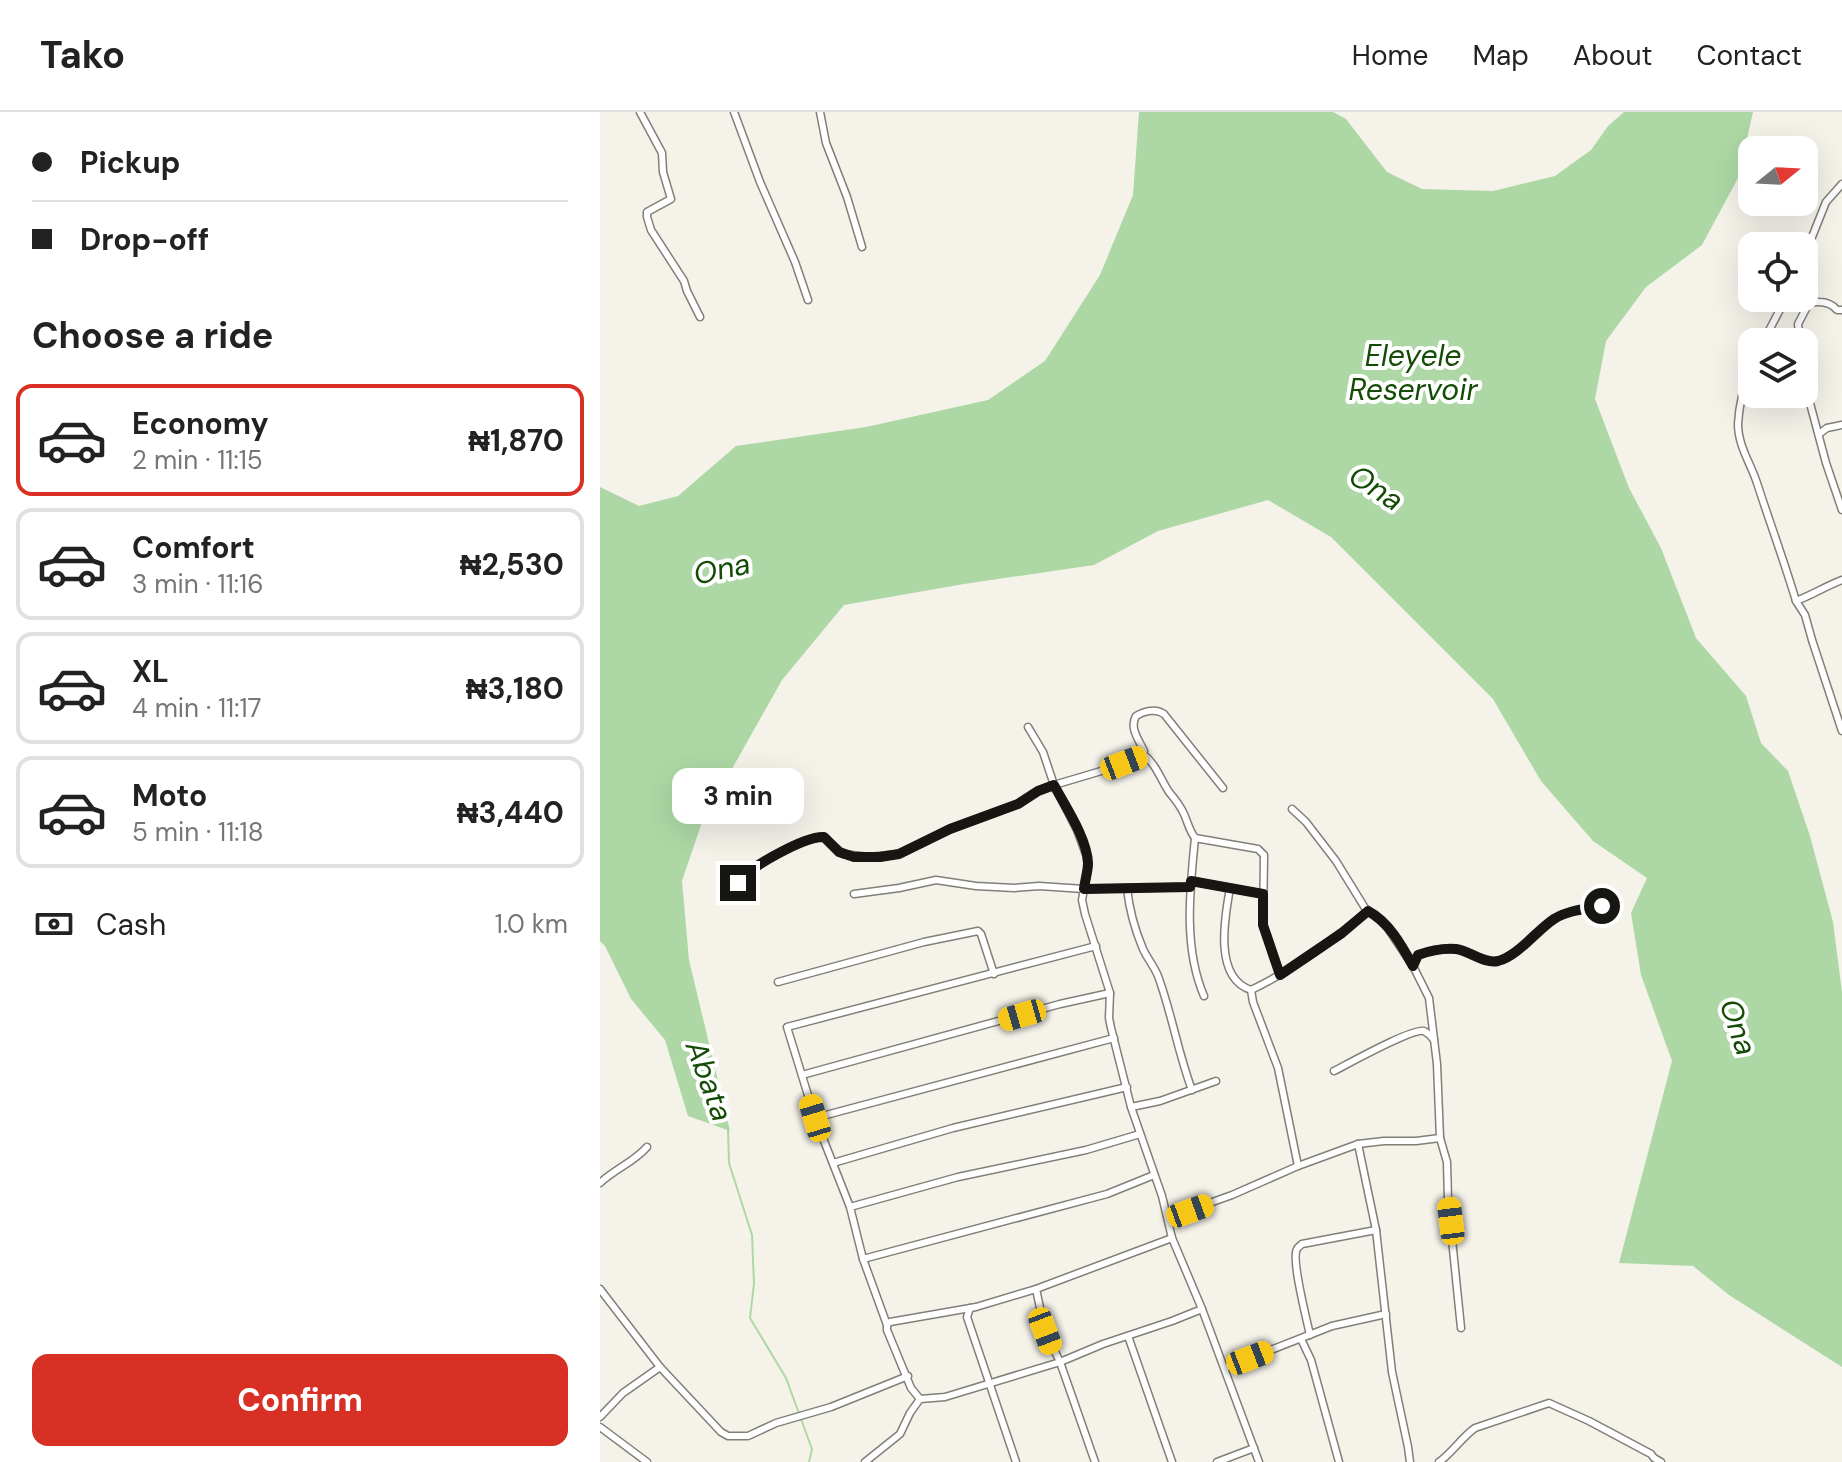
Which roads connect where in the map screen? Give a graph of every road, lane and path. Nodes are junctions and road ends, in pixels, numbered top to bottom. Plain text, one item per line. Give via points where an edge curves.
1 (640, 112) edge
2 (734, 112) edge
3 (820, 112) edge
4 (1842, 184) edge
5 (1813, 232) edge
6 (862, 247) dead end
7 (808, 300) dead end
8 (1842, 311) edge
9 (700, 317) dead end
10 (1798, 328) edge
11 (1741, 408) edge
12 (1812, 408) edge
13 (1842, 425) edge
14 (1819, 434) junction
15 (1842, 510) edge
16 (1842, 580) edge
17 (1796, 601) junction
18 (1028, 727) dead end
19 (1842, 731) edge
20 (1143, 754) junction
21 (1054, 785) junction
22 (1223, 788) dead end
23 (1292, 809) dead end
24 (1195, 838) junction
25 (1191, 884) junction
26 (1127, 888) junction
27 (1230, 888) junction
28 (1084, 889) junction
29 (854, 894) dead end
30 (1263, 894) junction
31 (739, 900) dead end
32 (1602, 906) dead end
33 (1368, 911) junction
34 (1096, 946) junction
35 (1413, 966) junction
36 (994, 974) junction
37 (1280, 975) junction
38 (778, 982) dead end
39 (1251, 990) junction
40 (1110, 993) junction
41 (1204, 996) dead end
42 (1114, 1038) junction
43 (1434, 1040) junction
44 (1334, 1071) dead end
45 (802, 1075) junction
46 (1216, 1081) dead end
47 (1127, 1087) junction
48 (1192, 1090) junction
49 (1131, 1107) junction
50 (815, 1118) junction
51 (1140, 1134) junction
52 (1440, 1138) junction
53 (1358, 1144) junction
54 (647, 1147) dead end
55 (833, 1163) junction
56 (1298, 1166) junction
57 (1154, 1175) junction
58 (600, 1183) edge
59 (850, 1207) junction
60 (1168, 1218) junction
61 (1376, 1230) junction
62 (1172, 1238) junction
63 (863, 1259) junction
64 (600, 1289) edge
65 (1036, 1289) junction
66 (970, 1308) junction
67 (1202, 1309) junction
68 (1386, 1314) junction
69 (887, 1325) junction
70 (1461, 1328) dead end
71 (1310, 1335) junction
72 (1128, 1336) junction
73 (1301, 1339) junction
74 (1060, 1362) junction
75 (660, 1367) junction
76 (1225, 1368) junction
77 (908, 1376) junction
78 (989, 1384) junction
79 (920, 1399) junction
80 (600, 1417) edge
81 (600, 1427) edge
82 (1254, 1448) junction
83 (1656, 1461) edge
84 (647, 1462) edge
85 (865, 1462) edge
86 (1016, 1462) edge
87 (1095, 1462) edge
88 (1172, 1462) edge
89 (1217, 1462) edge
90 (1259, 1462) edge
91 (1339, 1462) edge
92 (1410, 1462) edge
93 (1439, 1462) edge

1 - 9 street via 662,153 671,199 647,212 649,226
2 - 7 street
3 - 6 street
4 - 5 street via 1826,202
8 - 10 street via 1819,300 1809,303
11 - 17 street via 1741,444
12 - 14 street
13 - 14 street
14 - 15 street
16 - 17 street
17 - 19 street
18 - 21 street
20 - 21 street
20 - 22 street via 1132,722 1138,714 1160,710
20 - 24 street via 1178,802
21 - 28 street via 1087,857
21 - 31 street via 899,854 854,857 839,852 824,837 812,838 744,874 736,890
23 - 33 street via 1336,861
24 - 25 street
24 - 30 street via 1258,849 1264,855
25 - 26 street
25 - 27 street
25 - 41 street via 1194,969
26 - 28 street
26 - 48 street
27 - 30 street
27 - 39 street via 1225,955 1237,982
28 - 29 street via 992,888 936,880
28 - 34 street via 1082,900
30 - 37 street via 1263,925
32 - 35 street via 1551,921 1500,961 1488,962 1455,949 1418,955
33 - 35 street via 1385,924
33 - 37 street
34 - 36 street
34 - 40 street
35 - 43 street via 1429,998
36 - 38 street via 978,931
36 - 45 street via 787,1027
37 - 39 street
39 - 56 street via 1278,1068
40 - 42 street
40 - 45 street
42 - 47 street
42 - 50 street
43 - 44 street via 1428,1032 1408,1034
43 - 52 street
45 - 50 street
46 - 48 street
47 - 49 street
47 - 55 street via 967,1124
48 - 49 street
49 - 51 street
50 - 55 street
51 - 57 street
51 - 59 street
52 - 53 street
52 - 70 street via 1447,1162
53 - 56 street
53 - 61 street
54 - 58 street
55 - 59 street
56 - 60 street
57 - 60 street
57 - 63 street via 1107,1194
59 - 63 street
60 - 62 street
61 - 68 street
61 - 71 street via 1297,1247 1296,1268
62 - 65 street
62 - 67 street
63 - 69 street
64 - 75 street
65 - 66 street
65 - 74 street via 1045,1331
66 - 69 street
66 - 78 street via 967,1317
67 - 72 street
67 - 76 street
68 - 71 street
68 - 92 street
69 - 77 street
71 - 73 street
72 - 74 street
72 - 88 street
73 - 76 street
73 - 91 street
74 - 78 street
74 - 87 street
75 - 77 street via 721,1432 740,1437
75 - 80 street
76 - 82 street
77 - 79 street
78 - 79 street
78 - 86 street
79 - 85 street via 900,1434
81 - 84 street
82 - 89 street
82 - 90 street
83 - 93 street via 1549,1403 1475,1428

